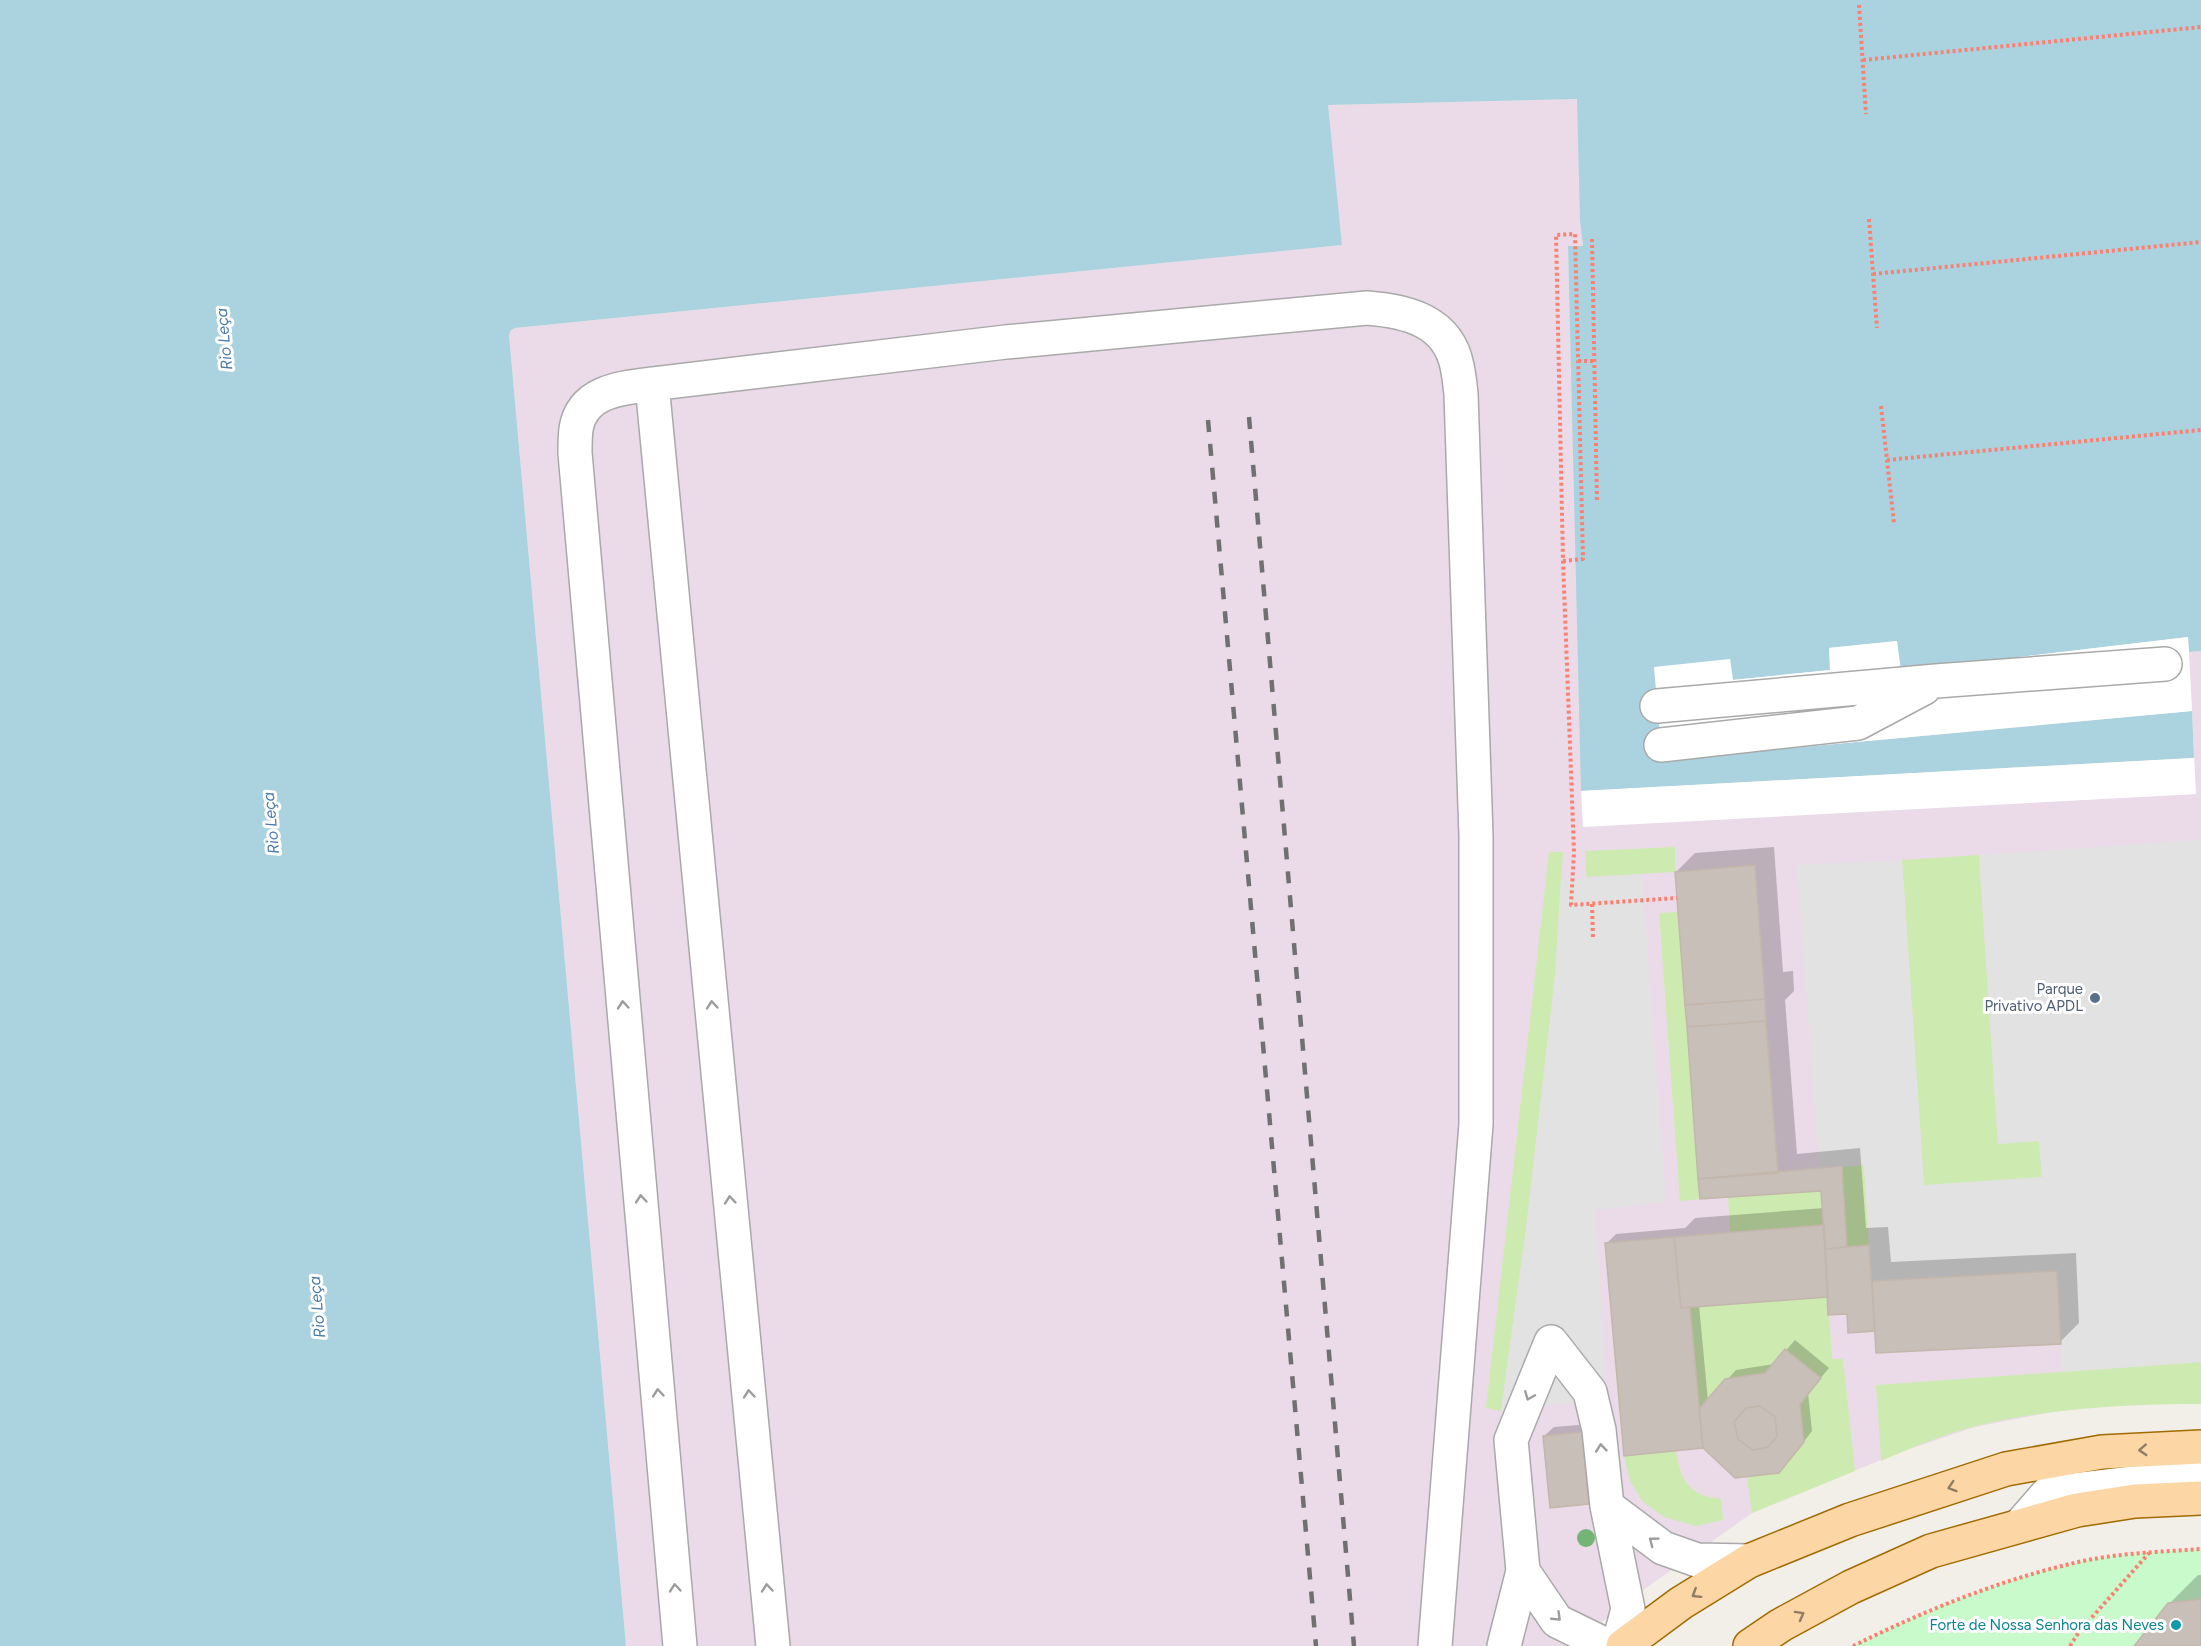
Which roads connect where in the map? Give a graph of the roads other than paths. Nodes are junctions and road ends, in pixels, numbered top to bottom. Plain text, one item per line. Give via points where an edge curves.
1 (652, 384) junction
2 (2165, 664) dead end
3 (1936, 681) junction
4 (1657, 706) dead end
5 (1661, 745) dead end
6 (2201, 1447) edge
7 (2201, 1475) edge
8 (2201, 1498) edge
9 (1607, 1506) junction
10 (2021, 1524) junction
11 (1749, 1561) junction
12 (1523, 1571) junction
13 (680, 1646) edge
14 (773, 1646) edge
15 (1435, 1646) edge
16 (1504, 1646) edge
17 (1608, 1646) edge
18 (1618, 1646) edge
19 (1623, 1646) edge
20 (1750, 1646) edge

13 -> 1 lane via 575,453 576,427 587,404 611,389
14 -> 1 lane
1 - 15 lane via 1006,342 1367,308 1394,310 1424,319 1446,340 1457,364 1461,394 1476,836 1476,1124
2 - 3 lane
3 - 4 lane
3 - 5 lane via 1858,723
6 -> 11 main road via 2102,1452 2006,1469 1850,1520
7 - 10 lane via 2048,1492
8 - 10 main road via 2135,1501
11 -> 9 lane via 1697,1560 1663,1548
9 -> 12 lane via 1599,1430 1590,1392 1551,1342 1511,1440
9 - 18 lane via 1628,1609
20 -> 10 main road via 1851,1587 1931,1551
11 -> 19 main road
12 - 16 lane
12 -> 17 lane via 1557,1621

